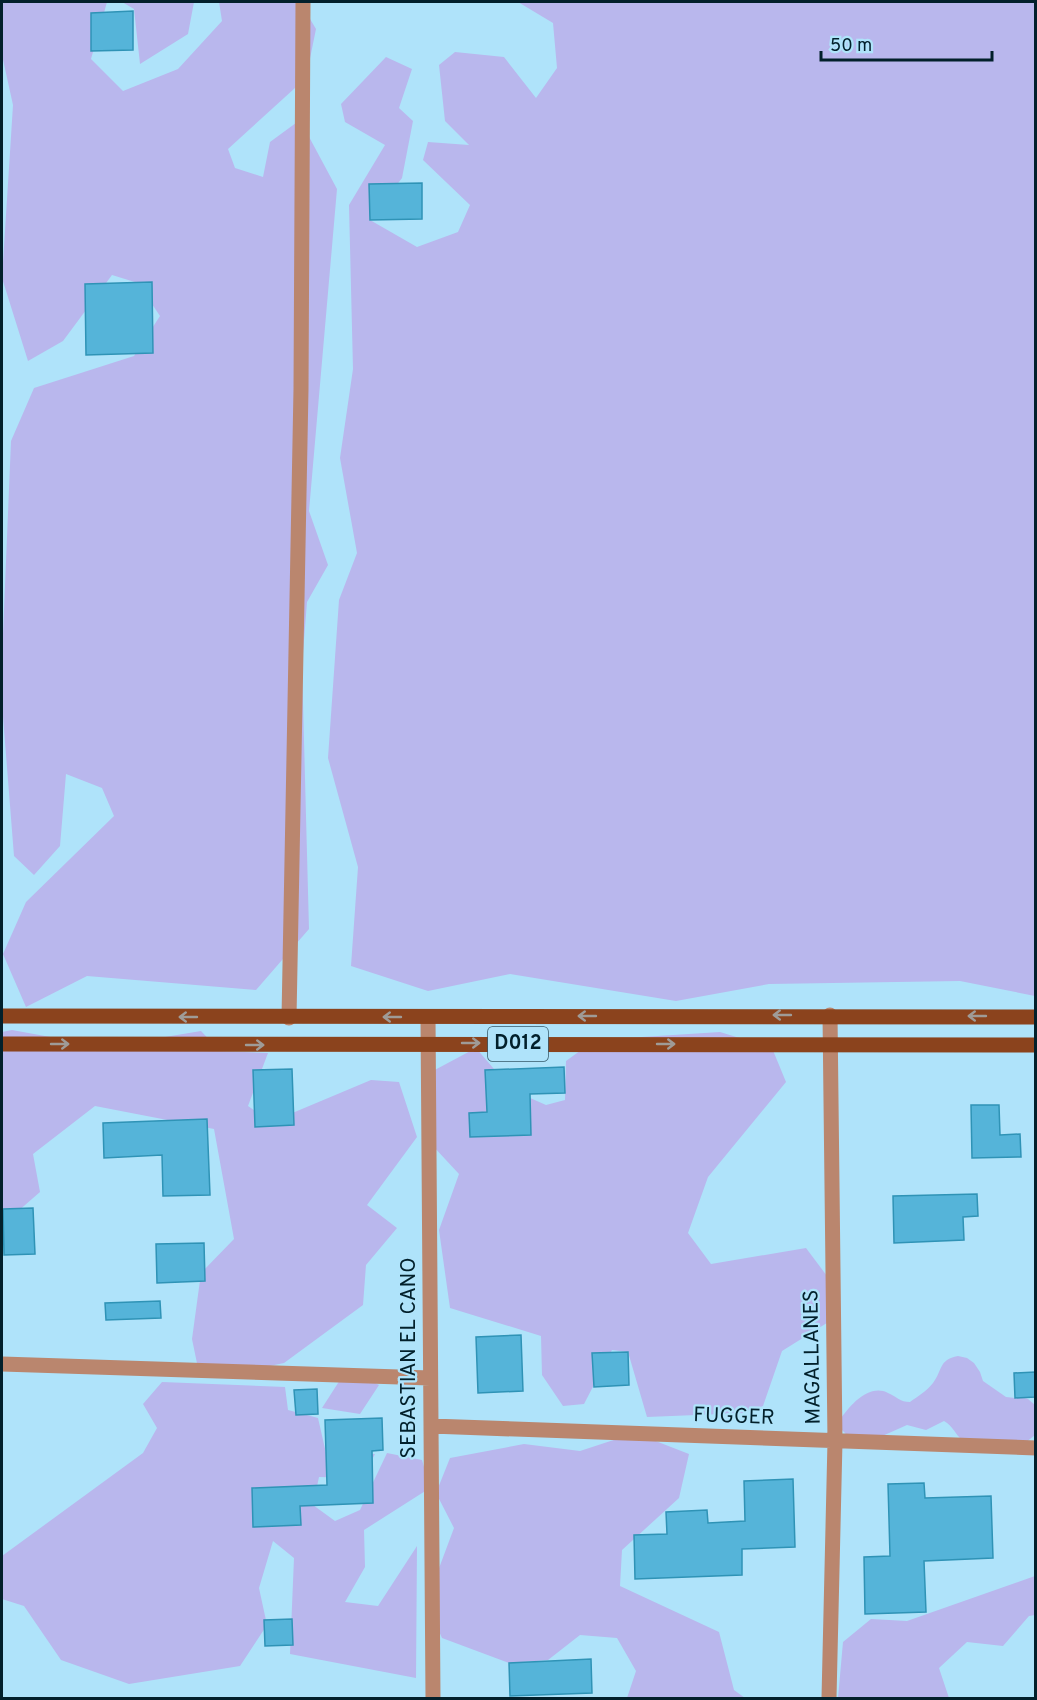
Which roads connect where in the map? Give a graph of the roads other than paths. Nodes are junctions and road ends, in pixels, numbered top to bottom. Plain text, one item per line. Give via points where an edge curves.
1 (303, 2) edge
2 (830, 1015) junction
3 (2, 1016) edge
4 (428, 1017) junction
5 (1035, 1017) edge
6 (289, 1018) junction
7 (428, 1043) junction
8 (2, 1044) edge
9 (830, 1045) junction
10 (1035, 1046) edge
11 (2, 1364) edge
12 (430, 1378) junction
13 (431, 1426) junction
14 (835, 1441) junction
15 (1035, 1448) edge
16 (433, 1698) edge
17 (829, 1698) edge

1 - 6 street via 301,389
2 -> 4 main road, D012
5 -> 2 main road, D012
2 - 9 street, MAGALLANES
6 -> 3 main road, D012
4 -> 6 main road, D012
4 - 7 street, SEBASTIAN EL CANO
8 -> 7 main road, D012
7 -> 9 main road, D012
7 - 12 street, SEBASTIAN EL CANO
9 - 10 main road, D012
9 - 14 street, MAGALLANES
11 - 12 street
12 - 13 street, SEBASTIAN EL CANO
13 - 14 street, FUGGER
13 - 16 street, SEBASTIAN EL CANO
14 - 15 street, FUGGER
14 - 17 street, MAGALLANES

